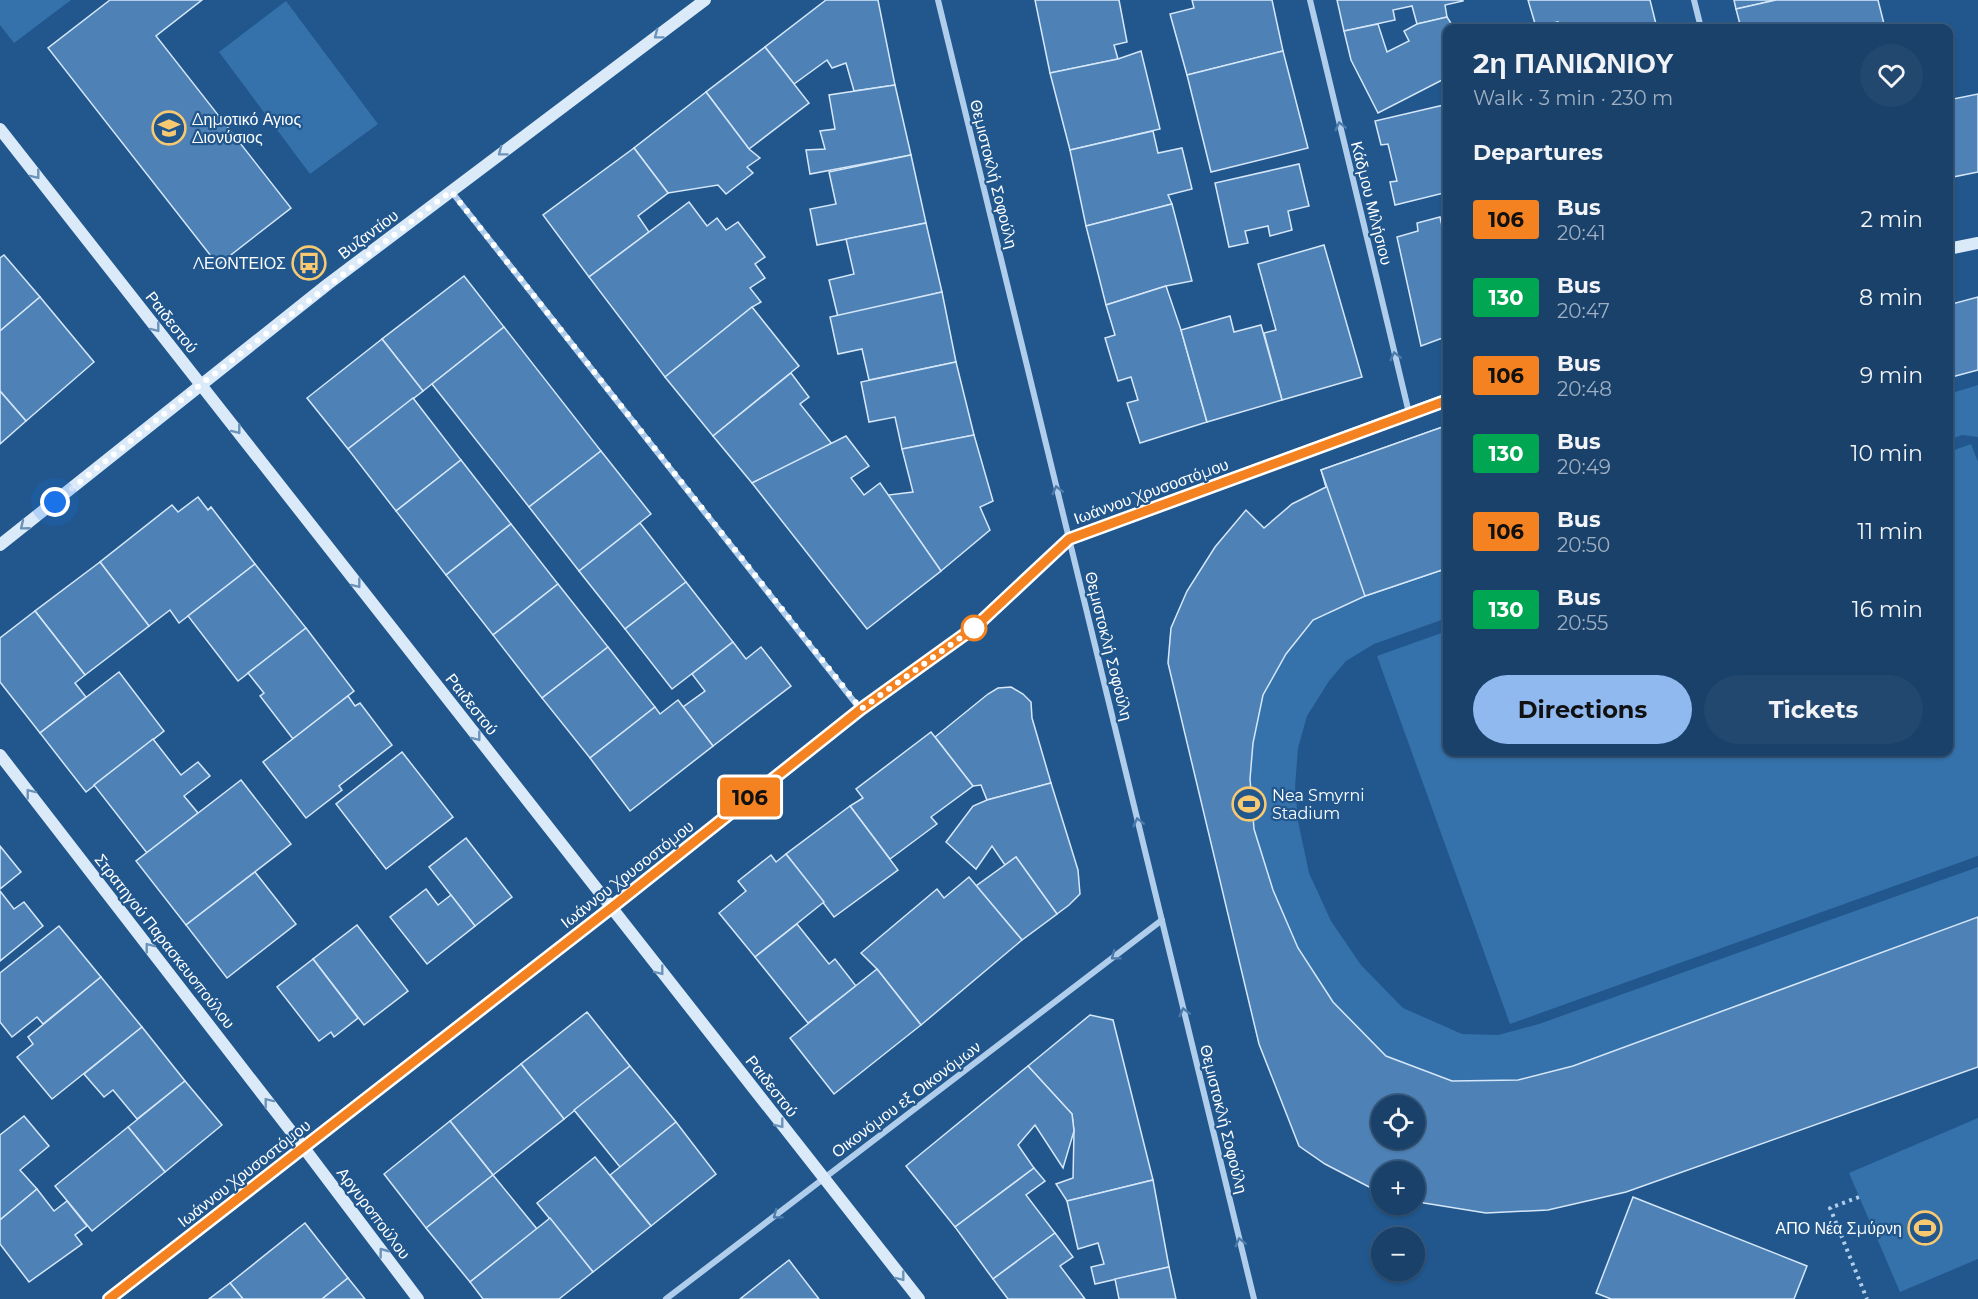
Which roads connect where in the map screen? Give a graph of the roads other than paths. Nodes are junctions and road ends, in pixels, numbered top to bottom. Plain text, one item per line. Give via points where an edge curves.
1 (705, 0) edge
2 (938, 0) edge
3 (1310, 0) edge
4 (1694, 0) edge
5 (1700, 24) edge
6 (0, 129) edge
7 (451, 191) junction
8 (1978, 243) edge
9 (1953, 248) edge
10 (200, 385) junction
11 (1443, 401) edge
12 (1409, 413) junction
13 (1069, 539) junction
14 (0, 545) edge
15 (861, 709) junction
16 (0, 755) edge
17 (611, 908) junction
18 (1162, 920) junction
19 (304, 1148) junction
20 (824, 1179) junction
21 (109, 1299) edge
22 (418, 1299) edge
23 (666, 1299) edge
24 (919, 1299) edge
25 (1254, 1299) edge

1 -> 7 street, Βυζαντίου
13 -> 2 street, Θεμιστοκλή Σοφούλη
12 -> 3 street, Κάδμου Μιλήσιου
4 - 5 street
6 -> 10 street, Ραιδεστού
7 - 10 street, Βυζαντίου
7 - 15 street
8 - 9 street
10 -> 14 street, Βυζαντίου
10 -> 17 street, Ραιδεστού
11 - 12 street, Ιωάννου Χρυσοστόμου
12 - 13 street, Ιωάννου Χρυσοστόμου
13 - 15 street, Ιωάννου Χρυσοστόμου via 975,627
18 -> 13 street, Θεμιστοκλή Σοφούλη
15 - 17 street, Ιωάννου Χρυσοστόμου
19 -> 16 street, Στρατηγού Παρασκευοπούλου
17 - 19 street, Ιωάννου Χρυσοστόμου
17 -> 20 street, Ραιδεστού
18 -> 20 street, Οικονόμου εξ Οικονόμων
25 -> 18 street, Θεμιστοκλή Σοφούλη
19 - 21 street, Ιωάννου Χρυσοστόμου
22 -> 19 street, Αργυροπούλου
20 -> 23 street, Οικονόμου εξ Οικονόμων
20 -> 24 street, Ραιδεστού

